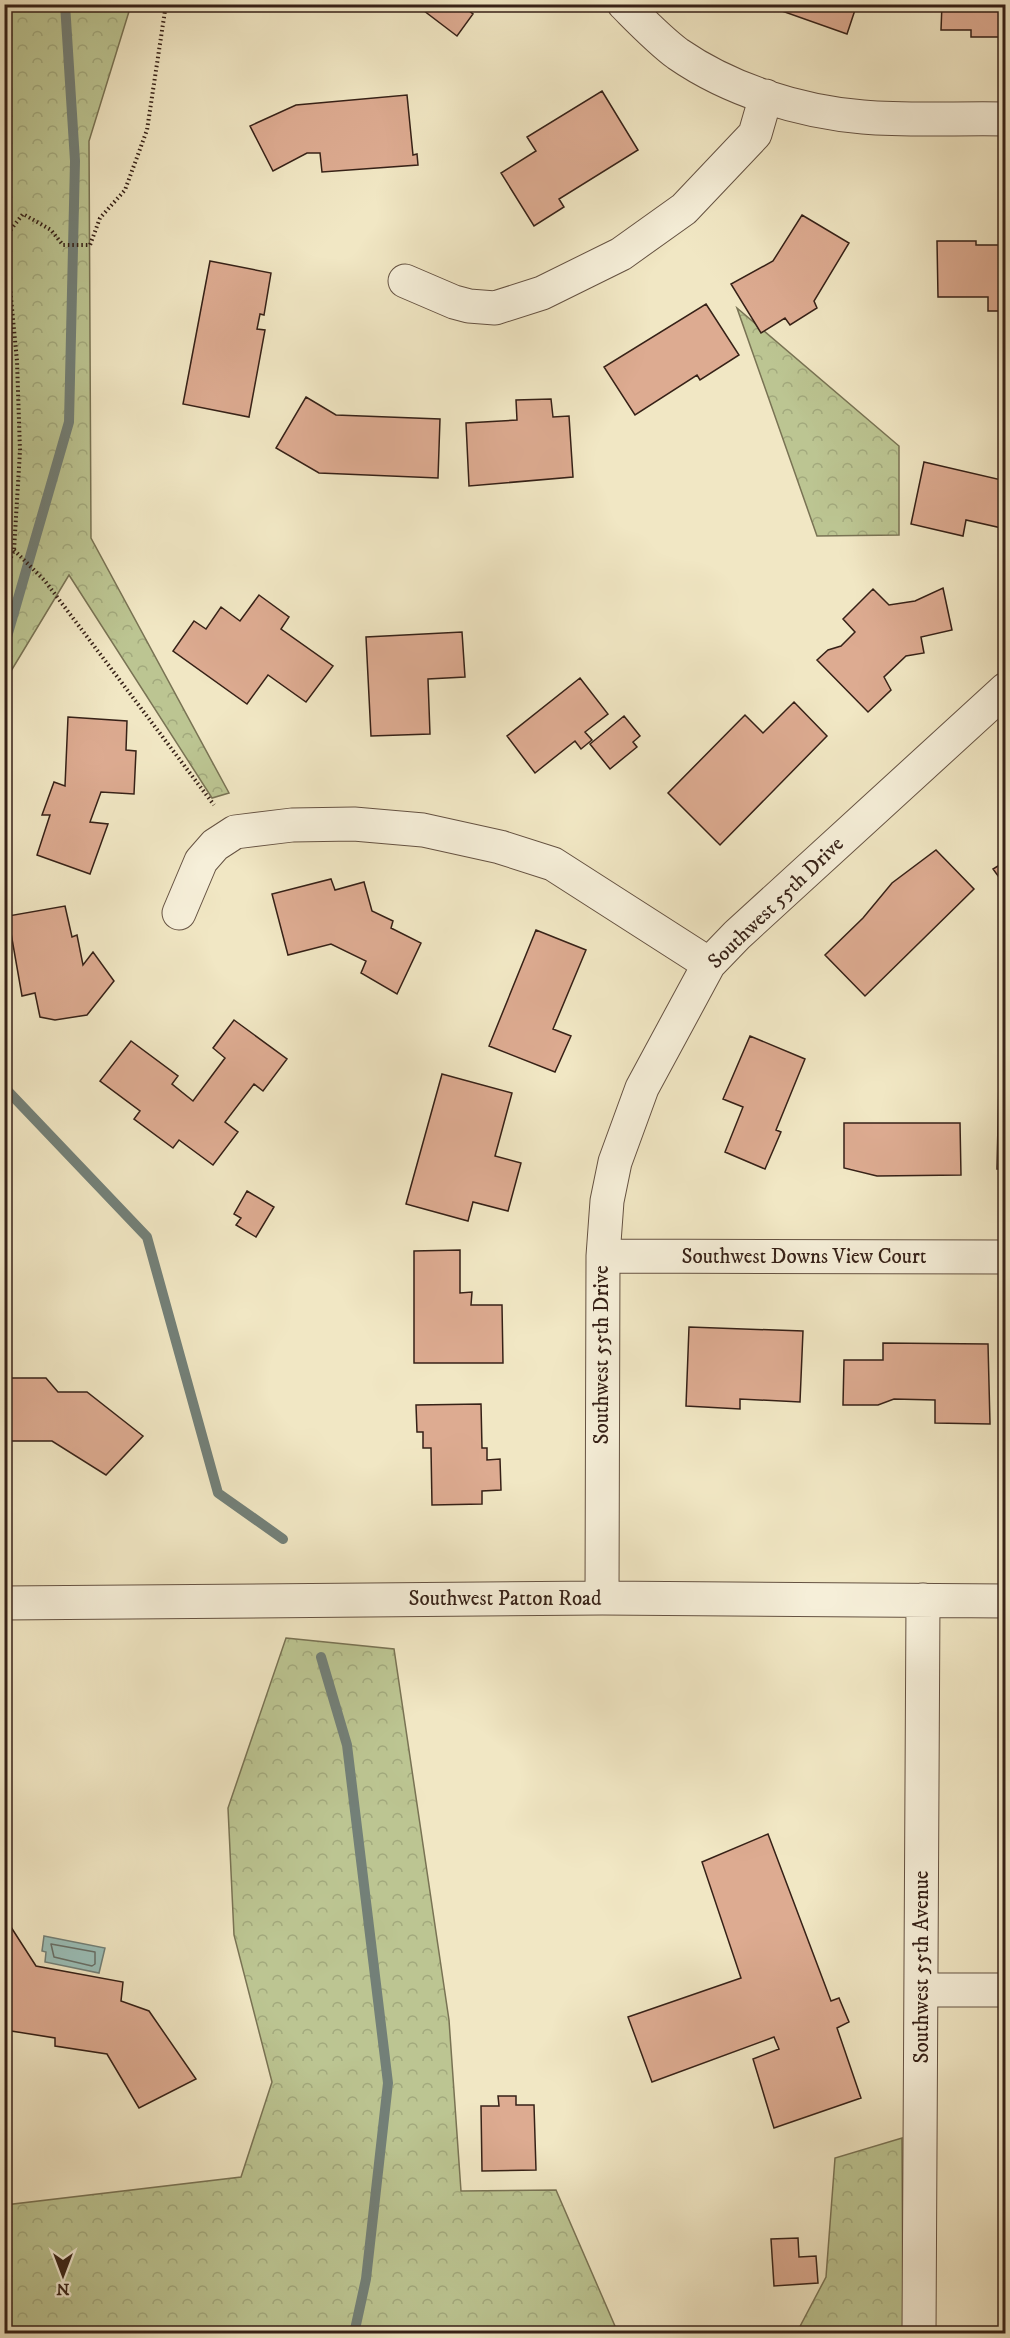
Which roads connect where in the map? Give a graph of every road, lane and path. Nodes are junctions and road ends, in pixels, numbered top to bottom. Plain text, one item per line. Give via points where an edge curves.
1 (166, 4) edge
2 (624, 4) edge
3 (766, 96) junction
4 (1005, 118) edge
5 (5, 236) edge
6 (405, 282) dead end
7 (14, 550) junction
8 (4, 574) edge
9 (1005, 688) edge
10 (235, 832) junction
11 (179, 914) dead end
12 (709, 964) junction
13 (603, 1256) junction
14 (1005, 1257) edge
15 (602, 1598) junction
16 (924, 1600) junction
17 (1005, 1601) edge
18 (4, 1603) edge
19 (922, 1990) junction
20 (1005, 1990) edge
21 (919, 2334) edge

1 - 5 path via 147,130 125,190 100,218 90,245 63,245 51,230 23,213
2 - 3 street via 677,53 722,79
3 - 4 street via 819,111 863,117
3 - 6 street via 755,134 684,209 621,254 542,293 495,308 454,302
5 - 7 path via 17,361 20,451
7 - 8 path
7 - 10 path via 45,581
9 - 12 street, Southwest 55th Drive
10 - 11 street via 215,845 201,861
10 - 12 street via 292,825 354,824 423,830 500,847 553,864
12 - 13 street, Southwest 55th Drive via 659,1052 627,1125 607,1201
13 - 14 street, Southwest Downs View Court
13 - 15 street, Southwest 55th Drive
15 - 16 street, Southwest Patton Road
15 - 18 street, Southwest Patton Road
16 - 17 street, Southwest Patton Road
16 - 19 street, Southwest 55th Avenue
19 - 20 street
19 - 21 street, Southwest 55th Avenue

